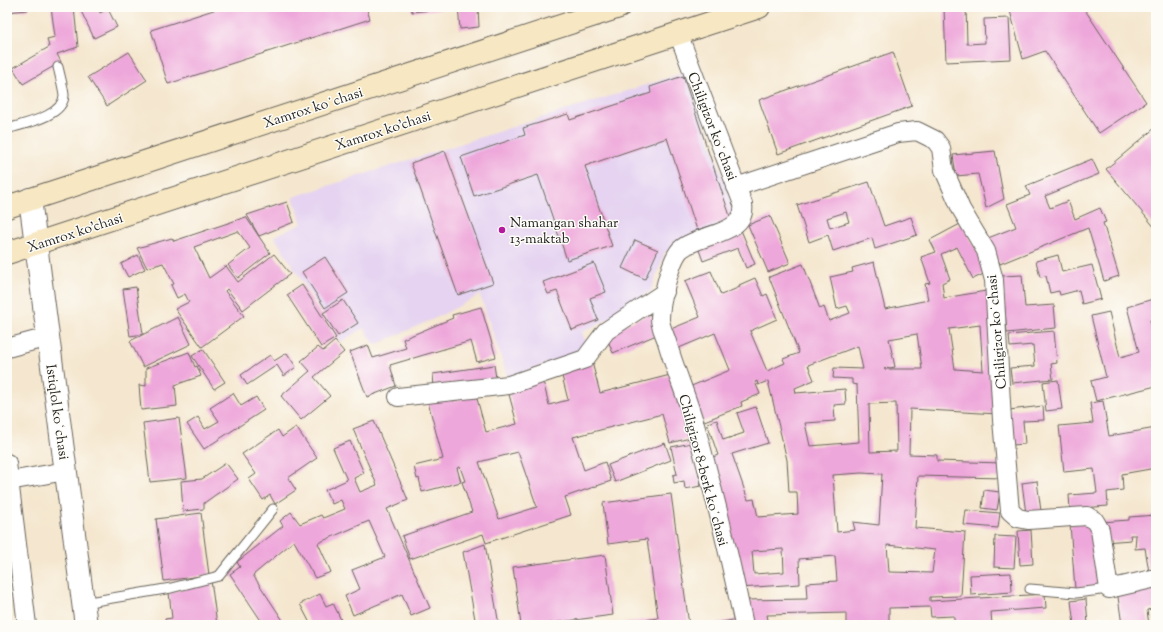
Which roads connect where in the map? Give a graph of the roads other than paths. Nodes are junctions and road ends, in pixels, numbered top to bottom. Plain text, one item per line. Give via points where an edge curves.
1 (619, 7) edge
2 (759, 7) edge
3 (678, 33) junction
4 (58, 68) dead end
5 (7, 129) edge
6 (736, 187) junction
7 (30, 199) junction
8 (7, 207) edge
9 (36, 245) junction
10 (7, 254) edge
11 (665, 292) junction
12 (48, 337) junction
13 (7, 348) edge
14 (398, 397) dead end
15 (7, 463) edge
16 (66, 471) junction
17 (9, 481) junction
18 (273, 510) dead end
19 (1156, 578) edge
20 (1030, 589) dead end
21 (1109, 589) junction
22 (84, 603) junction
23 (27, 625) edge
24 (86, 625) edge
25 (744, 625) edge

1 - 7 main road, Xamrox koʻchasi
2 - 3 main road, Xamrox ko'chasi
3 - 6 street, Chiligizor koʻchasi
3 - 9 main road, Xamrox ko'chasi
4 - 5 lane via 64,97 60,105 44,118
6 - 11 street, Chiligizor 8-berk koʻchasi via 744,212 740,220 733,226 682,249 676,255
6 - 21 street, Chiligizor koʻchasi via 898,133 917,131 935,140 941,148 944,170 961,209 986,251 994,280 1010,511 1018,518 1028,520 1087,516 1095,521 1100,530
7 - 8 main road, Xamrox koʻchasi
7 - 9 street, Istiqlol koʻchasi
9 - 10 main road, Xamrox ko'chasi
9 - 12 street, Istiqlol koʻchasi
11 - 14 street via 606,331 585,359 509,385
11 - 25 street, Chiligizor 8-berk koʻchasi via 660,320 695,425
12 - 13 street
12 - 16 street, Istiqlol koʻchasi
15 - 17 street
16 - 17 street
16 - 22 street, Istiqlol koʻchasi
17 - 23 street
18 - 22 lane via 219,576 171,588
19 - 21 street
20 - 21 lane via 1076,593
22 - 24 street, Istiqlol koʻchasi

